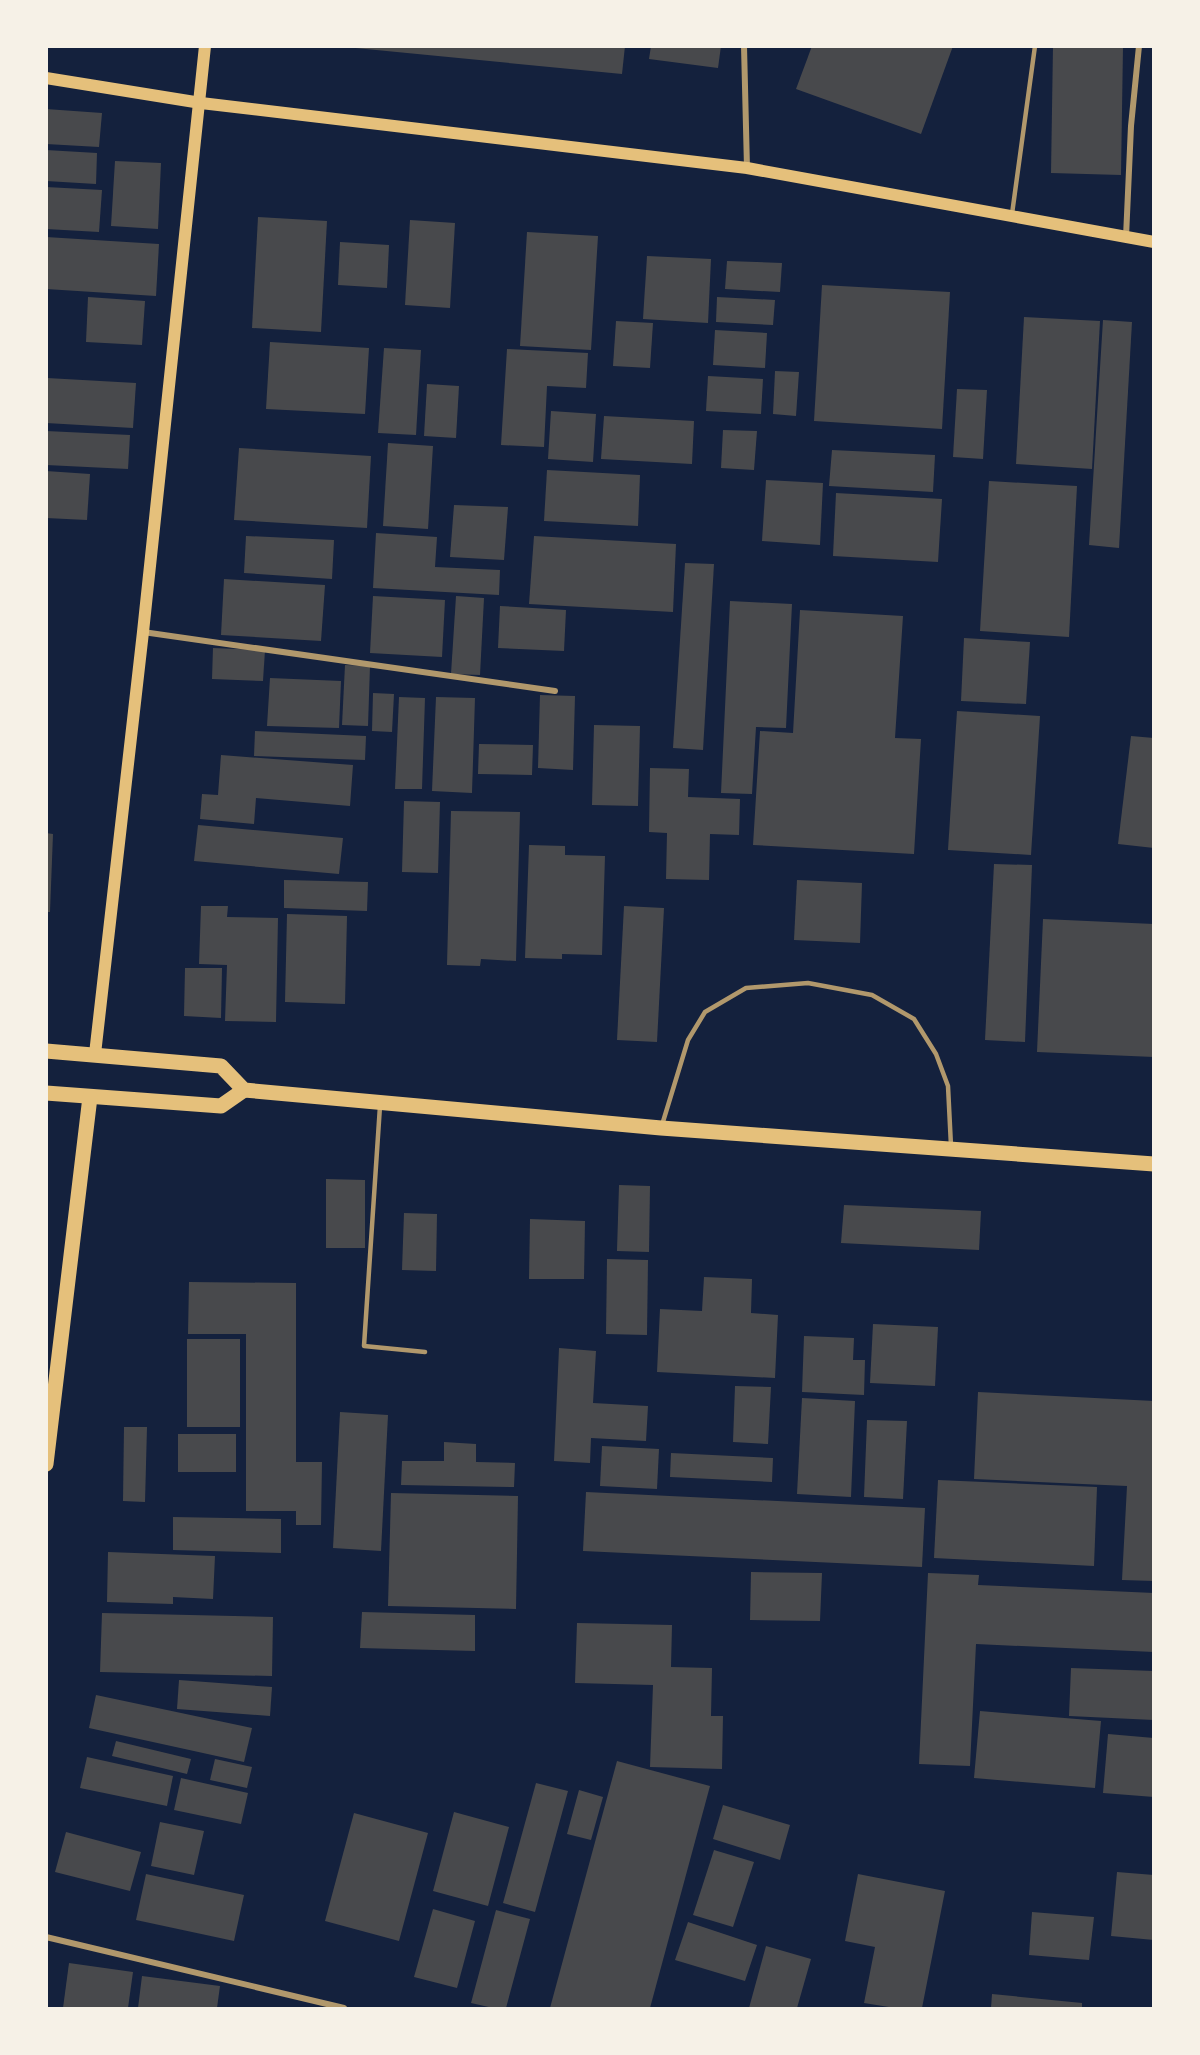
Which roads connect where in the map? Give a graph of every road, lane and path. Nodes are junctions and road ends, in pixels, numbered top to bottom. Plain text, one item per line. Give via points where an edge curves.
1 (205, 46) edge
2 (744, 46) edge
3 (1035, 46) edge
4 (1139, 46) edge
5 (46, 78) edge
6 (201, 103) junction
7 (747, 168) junction
8 (1012, 217) junction
9 (1126, 238) junction
10 (1154, 242) edge
11 (143, 632) junction
12 (555, 691) dead end
13 (46, 1051) edge
14 (94, 1054) junction
15 (244, 1090) junction
16 (46, 1093) edge
17 (90, 1097) junction
18 (380, 1103) junction
19 (661, 1128) junction
20 (951, 1149) junction
21 (1154, 1164) edge
22 (425, 1352) dead end
23 (46, 1464) edge
24 (46, 1937) edge
25 (344, 2008) edge

1 - 6 main road
2 - 7 street
3 - 8 lane
4 - 9 street
5 - 6 main road
6 - 7 main road
6 - 11 main road
7 - 8 main road
8 - 9 main road
9 - 10 main road
11 - 12 street
11 - 14 main road
13 - 14 main road
14 - 15 main road via 221,1066
15 - 17 main road via 221,1106
15 - 18 main road
16 - 17 main road
17 - 23 main road
18 - 19 main road
18 - 22 lane via 364,1346
19 - 20 main road
19 - 20 lane via 688,1040 705,1012 746,988 808,983 872,994 914,1019 936,1054 948,1086
20 - 21 main road
24 - 25 street

